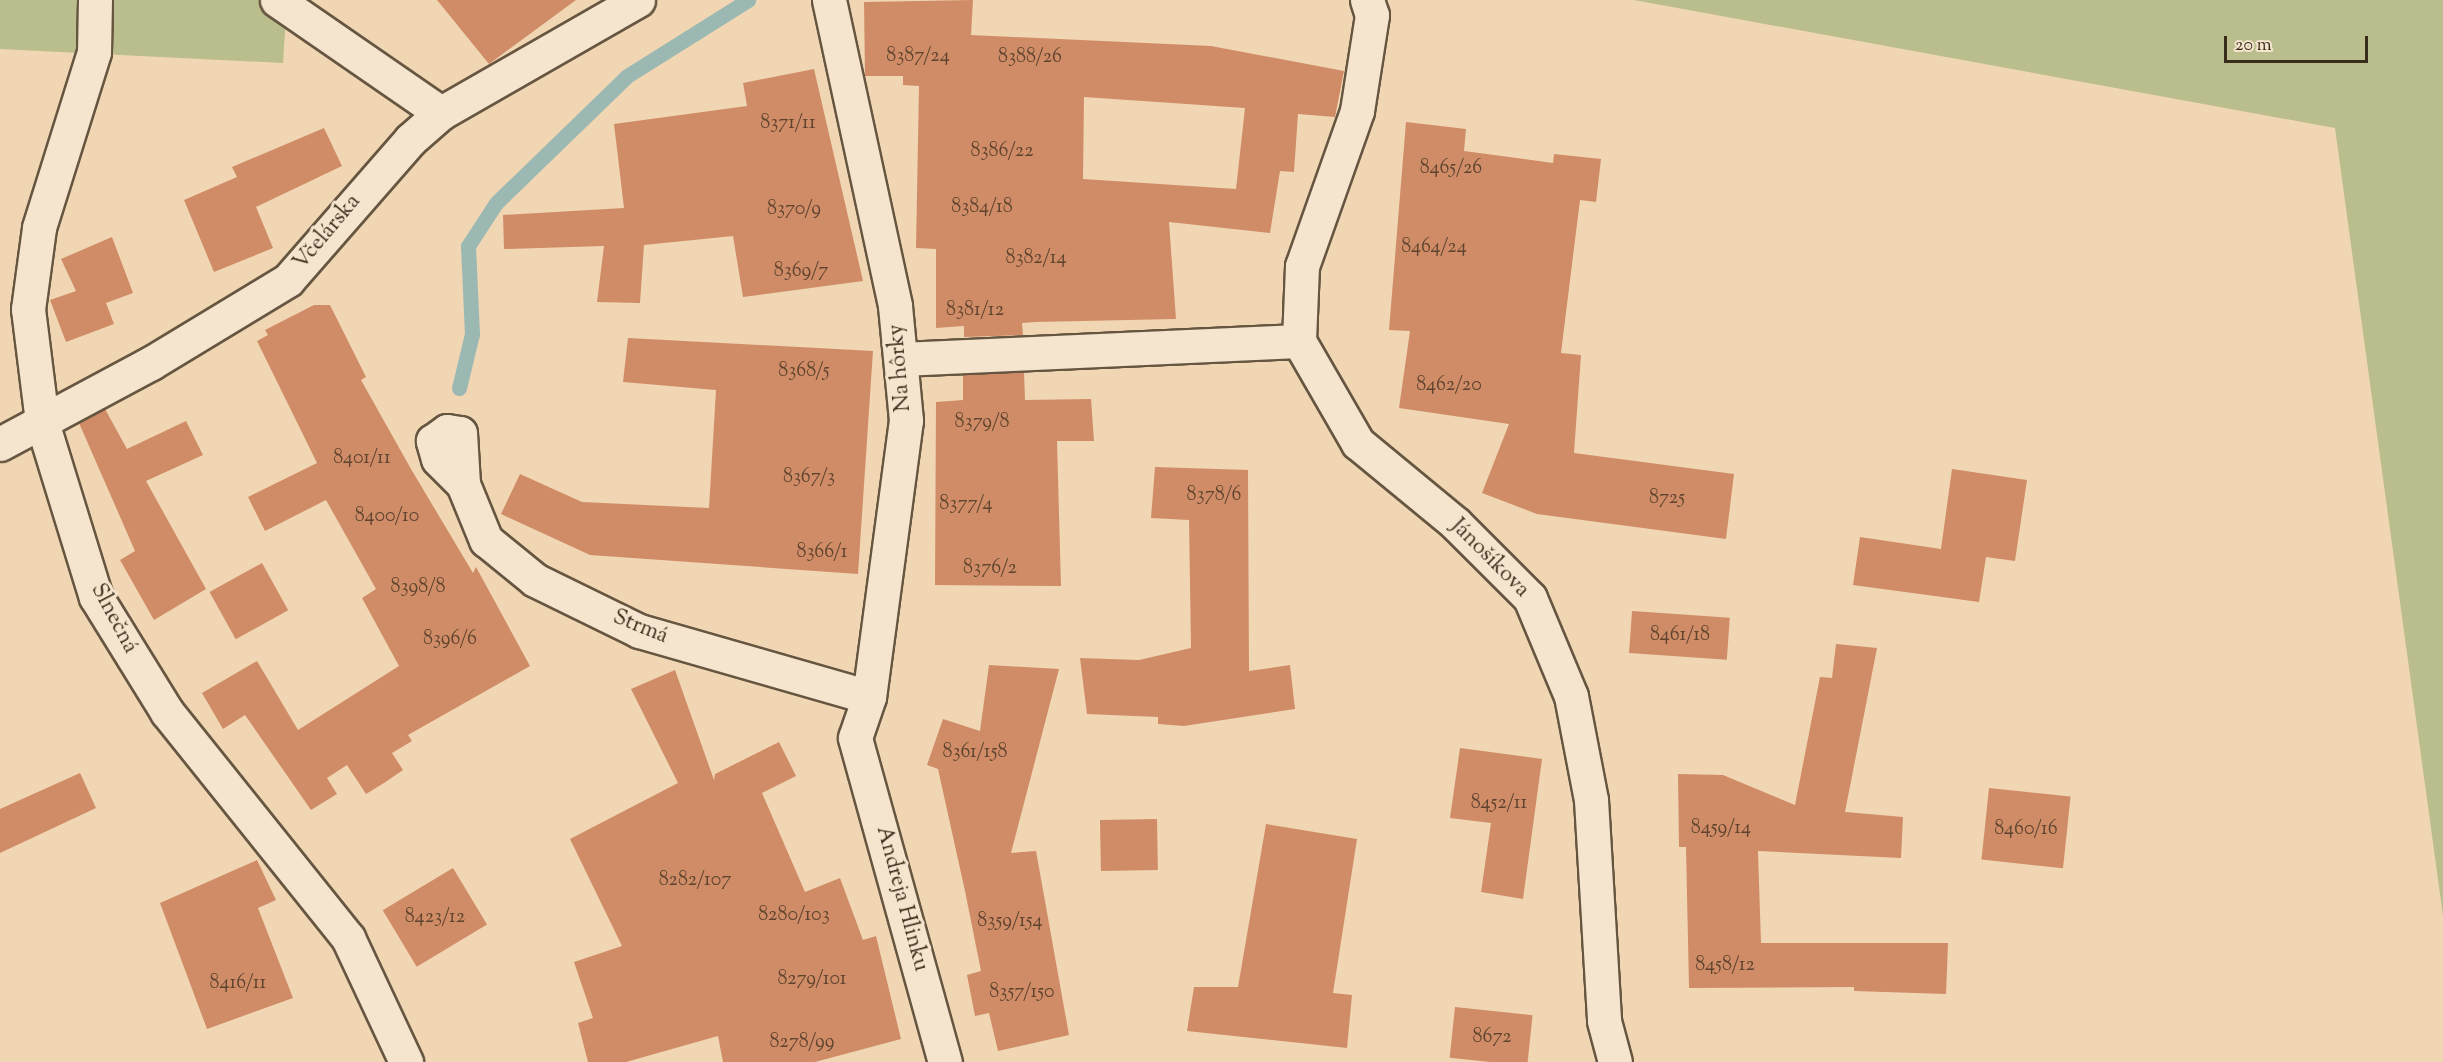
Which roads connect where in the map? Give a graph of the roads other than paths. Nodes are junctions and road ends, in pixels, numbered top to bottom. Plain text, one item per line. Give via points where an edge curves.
1 (95, 0) edge
2 (277, 0) edge
3 (638, 0) edge
4 (829, 0) edge
5 (1367, 0) edge
6 (441, 113) junction
7 (1299, 341) junction
8 (901, 359) junction
9 (42, 422) junction
10 (0, 444) edge
11 (463, 484) dead end
12 (869, 697) junction
13 (855, 738) joint
14 (406, 1062) edge
15 (945, 1062) edge
16 (1615, 1062) edge

1 - 9 street, Slnečná via 94,52 39,228 28,309
2 - 6 street
3 - 6 street, Včelárska
4 - 8 street, Na hôrky via 858,122
5 - 7 street via 1372,15 1357,111 1302,266
6 - 9 street, Včelárska via 394,157 288,280
7 - 8 street
7 - 16 street, Jánošíkova via 1358,443 1455,523 1530,597 1571,696 1592,800 1604,1021
8 - 12 street, Na hôrky via 906,420
9 - 10 street, Včelárska
9 - 14 street, Slnečná via 96,597 167,712 348,938
11 - 12 street, Strmá via 486,540 535,580 639,631
12 - 13 street, Na hôrky
13 - 15 street, Andreja Hlinku

